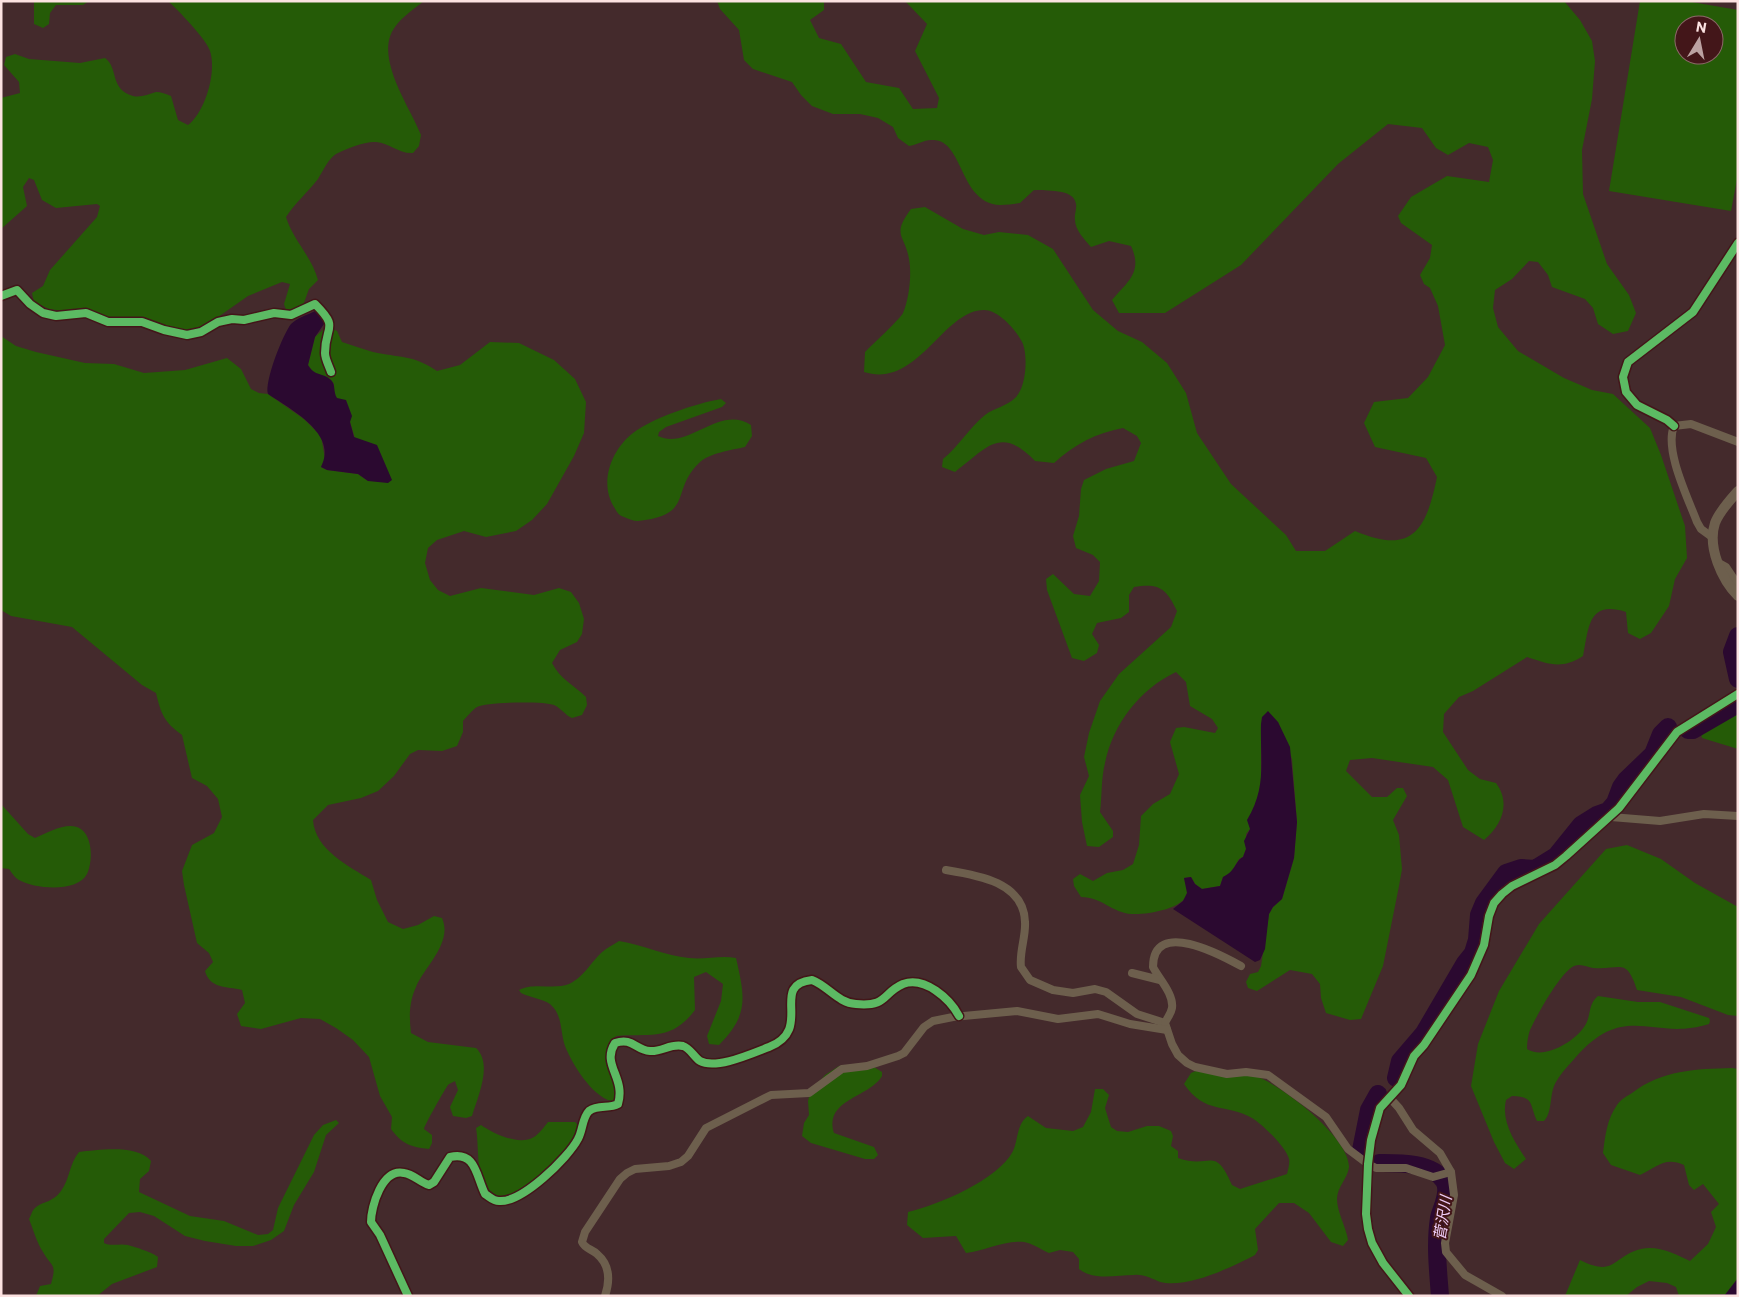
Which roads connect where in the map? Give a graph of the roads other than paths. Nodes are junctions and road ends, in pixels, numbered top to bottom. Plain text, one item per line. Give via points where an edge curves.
1 (1738, 243) edge
2 (1, 296) edge
3 (331, 372) dead end
4 (1674, 426) junction
5 (1738, 442) edge
6 (1738, 491) edge
7 (1712, 538) junction
8 (1717, 562) junction
9 (1738, 585) edge
10 (1738, 596) edge
11 (1738, 694) edge
12 (1738, 816) edge
13 (1610, 817) junction
14 (946, 870) dead end
15 (1241, 966) dead end
16 (1132, 973) dead end
17 (1160, 980) junction
18 (960, 1016) junction
19 (1166, 1027) junction
20 (1389, 1097) junction
21 (1368, 1164) junction
22 (1447, 1173) junction
23 (408, 1296) edge
24 (605, 1296) edge
25 (1410, 1296) edge
26 (1502, 1296) edge

1 - 4 street via 1693,312 1628,362 1623,377 1626,392 1636,405
2 - 3 street via 17,290 43,313 56,316 86,313 108,322 142,322 187,335 201,332 218,322 274,313 291,315 315,304 331,325 325,354
4 - 5 street via 1692,424
4 - 7 street via 1671,449 1697,522
6 - 7 street via 1715,523
7 - 8 street
8 - 9 street via 1726,567
8 - 10 street via 1731,590
11 - 13 street via 1677,732
12 - 13 street via 1704,814 1660,821
13 - 20 street via 1555,865 1512,886 1494,903 1484,945 1471,975 1434,1032 1414,1056 1401,1085
14 - 19 street via 1001,885 1016,896 1025,924 1021,967 1030,980 1064,992 1095,989 1106,992 1137,1014
15 - 17 street via 1203,947 1168,943 1153,960
16 - 17 street
17 - 19 street via 1172,1003
18 - 19 street via 1017,1011 1058,1019 1098,1014 1130,1024
18 - 23 street via 944,996 920,984 902,985 882,1002 857,1004 842,1000 812,980 797,984 793,989 790,1030 784,1037 775,1044 718,1064 699,1060 684,1046 648,1051 632,1042 615,1044 610,1057 620,1082 618,1104 612,1108 590,1110 579,1138 565,1159 509,1200 498,1201 485,1194 475,1168 464,1156 450,1157 434,1182 429,1184 404,1172 383,1181 372,1209 371,1222
18 - 24 street via 933,1021 898,1056 867,1066 842,1069 809,1093 772,1096 713,1123 681,1162 627,1173 582,1238 584,1247 598,1255 606,1266
19 - 21 street via 1178,1055 1195,1068 1228,1074 1268,1075 1326,1117 1348,1148
20 - 21 street via 1375,1121
20 - 22 street via 1413,1130 1440,1153
21 - 22 street via 1376,1168 1406,1168 1433,1177
21 - 25 street via 1366,1214 1372,1243 1383,1263
22 - 26 street via 1454,1195 1446,1252 1465,1276

